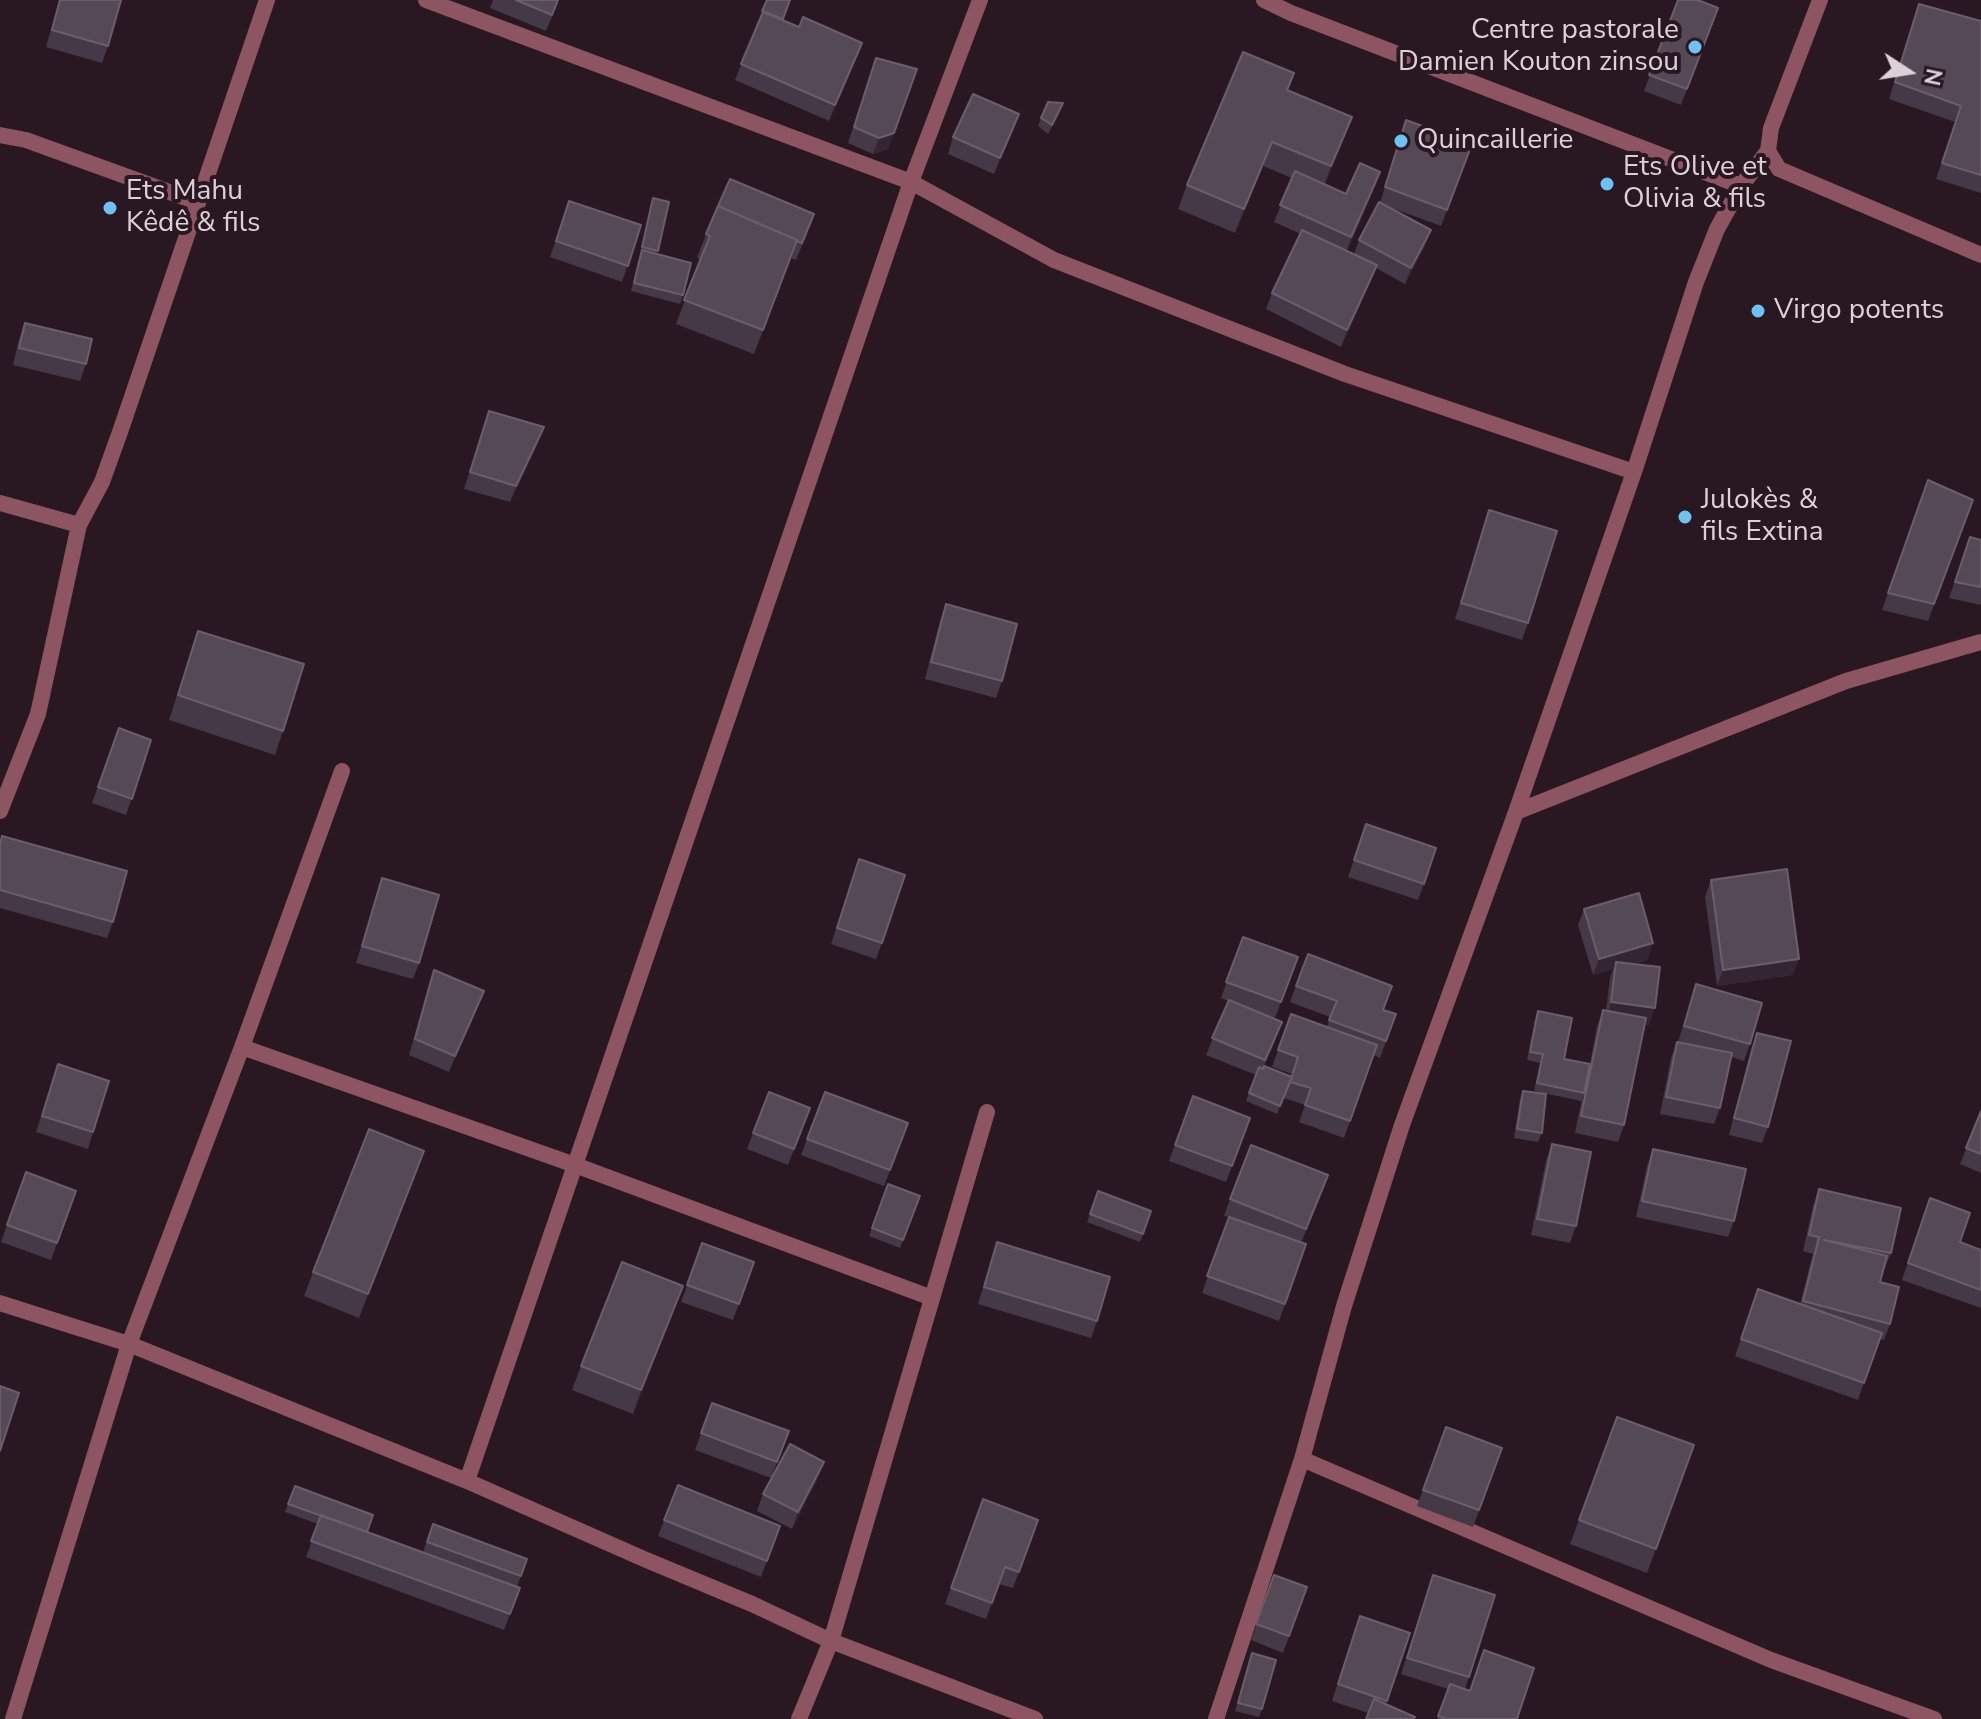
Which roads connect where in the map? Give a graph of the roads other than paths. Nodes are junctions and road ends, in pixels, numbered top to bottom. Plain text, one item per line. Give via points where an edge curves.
1 (267, 0) edge
2 (426, 0) edge
3 (980, 0) edge
4 (1264, 0) edge
5 (1820, 0) edge
6 (0, 135) edge
7 (1768, 151) junction
8 (911, 182) junction
9 (1741, 186) junction
10 (197, 202) junction
11 (1981, 255) edge
12 (1634, 472) junction
13 (0, 503) edge
14 (79, 525) junction
15 (1981, 642) edge
16 (342, 771) dead end
17 (0, 811) edge
18 (1516, 812) junction
19 (242, 1047) junction
20 (987, 1112) dead end
21 (575, 1165) junction
22 (932, 1298) junction
23 (0, 1303) edge
24 (129, 1344) junction
25 (1302, 1459) junction
26 (467, 1481) junction
27 (831, 1641) junction
28 (13, 1719) edge
29 (799, 1719) edge
30 (1035, 1719) edge
31 (1216, 1719) edge
32 (1934, 1719) edge

1 - 10 street
2 - 8 street
3 - 8 street
4 - 9 street
5 - 7 street via 1771,128
6 - 10 street
7 - 9 street
7 - 11 street via 1779,169
8 - 12 street via 1054,260 1345,374
8 - 21 street
9 - 12 street via 1696,282
10 - 14 street via 102,482
12 - 18 street
13 - 14 street
14 - 17 street via 38,714
15 - 18 street via 1846,681
16 - 19 street
18 - 25 street via 1402,1125
19 - 21 street
19 - 24 street
20 - 22 street
21 - 22 street
21 - 26 street
22 - 27 street
23 - 24 street
24 - 26 street
24 - 28 street
25 - 31 street
25 - 32 street via 1771,1660
26 - 27 street
27 - 29 street
27 - 30 street

